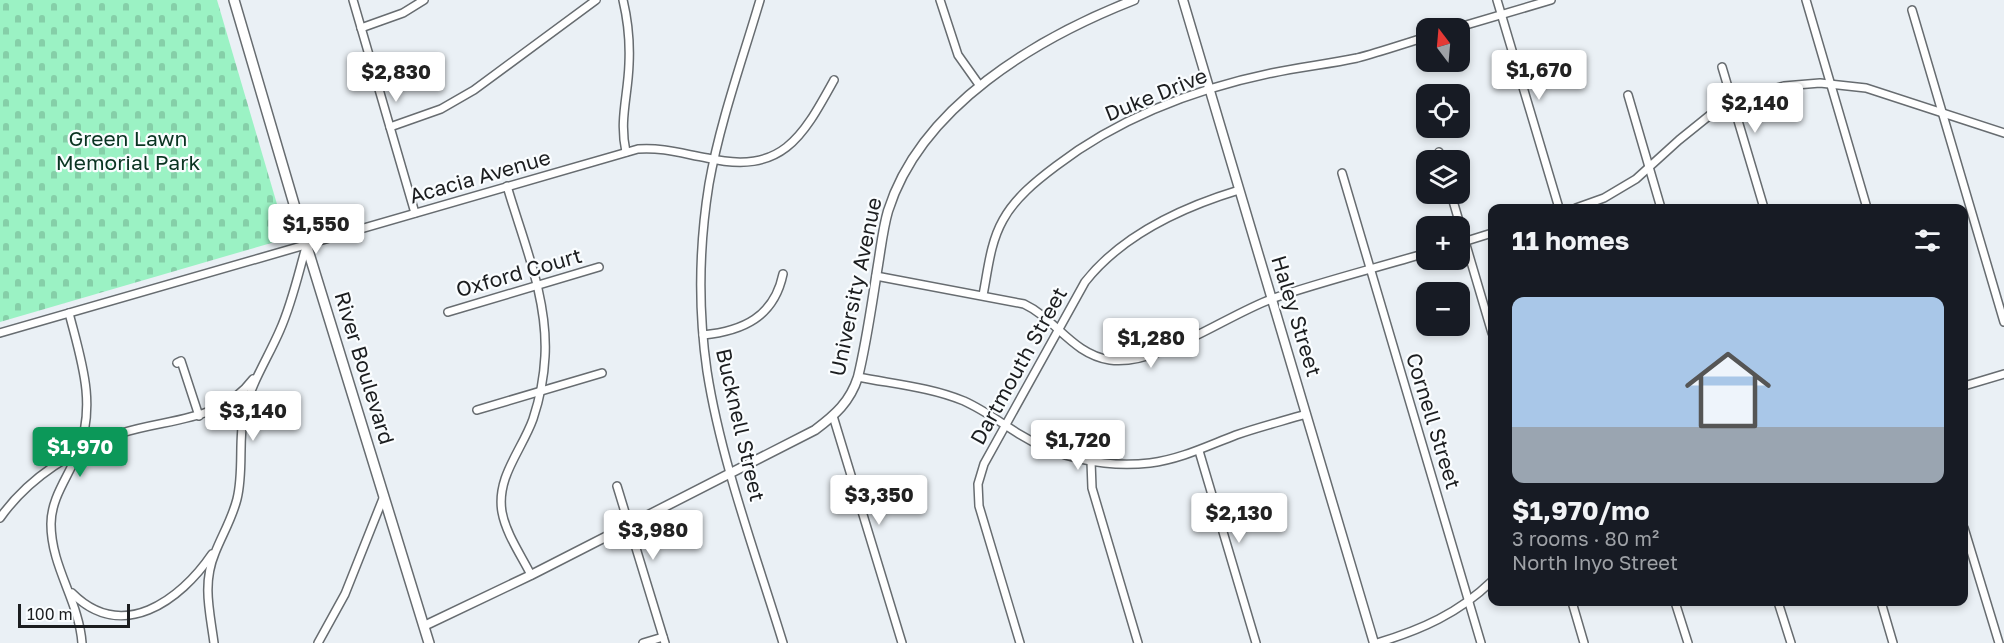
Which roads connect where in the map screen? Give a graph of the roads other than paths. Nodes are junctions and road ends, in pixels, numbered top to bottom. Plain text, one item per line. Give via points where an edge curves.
1 (234, 0) edge
2 (353, 0) edge
3 (424, 0) edge
4 (596, 0) edge
5 (623, 0) edge
6 (761, 0) edge
7 (940, 0) edge
8 (1134, 0) edge
9 (1183, 0) edge
10 (1497, 0) edge
11 (1551, 0) edge
12 (1806, 0) edge
13 (1912, 10) dead end
14 (1501, 15) junction
15 (1470, 24) edge
16 (361, 28) junction
17 (1416, 40) edge
18 (1722, 67) dead end
19 (834, 80) dead end
20 (1830, 83) junction
21 (980, 86) junction
22 (1210, 90) junction
23 (1628, 95) dead end
24 (1733, 102) junction
25 (1942, 112) junction
26 (390, 126) junction
27 (2004, 133) edge
28 (626, 152) junction
29 (714, 160) junction
30 (1650, 168) junction
31 (1342, 173) dead end
32 (507, 186) junction
33 (1239, 190) junction
34 (1557, 204) edge
35 (1587, 204) edge
36 (1660, 204) edge
37 (1763, 204) edge
38 (1867, 204) edge
39 (416, 213) junction
40 (1488, 234) edge
41 (1470, 240) edge
42 (307, 245) junction
43 (1416, 256) edge
44 (1470, 266) edge
45 (599, 267) dead end
46 (1371, 270) junction
47 (783, 274) dead end
48 (876, 276) junction
49 (537, 285) junction
50 (983, 295) junction
51 (1272, 299) junction
52 (448, 312) dead end
53 (69, 313) junction
54 (1488, 321) edge
55 (2004, 322) edge
56 (1058, 329) junction
57 (0, 333) edge
58 (703, 335) junction
59 (177, 363) dead end
60 (260, 370) junction
61 (602, 373) dead end
62 (2004, 374) edge
63 (858, 377) junction
64 (1968, 385) edge
65 (541, 391) junction
66 (477, 410) dead end
67 (1306, 414) junction
68 (199, 416) junction
69 (833, 416) junction
70 (1005, 424) junction
71 (79, 451) junction
72 (1199, 451) junction
73 (1092, 461) junction
74 (731, 473) junction
75 (617, 486) dead end
76 (384, 496) junction
77 (0, 518) edge
78 (629, 525) junction
79 (1968, 541) edge
80 (220, 542) junction
81 (531, 575) junction
82 (64, 580) junction
83 (1488, 584) edge
84 (1469, 601) junction
85 (1573, 606) edge
86 (1677, 606) edge
87 (1779, 606) edge
88 (1882, 606) edge
89 (424, 626) junction
90 (664, 640) edge
91 (428, 642) edge
92 (82, 643) edge
93 (214, 643) edge
94 (318, 643) edge
95 (644, 643) edge
96 (783, 643) edge
97 (902, 643) edge
98 (1020, 643) edge
99 (1138, 643) edge
100 (1256, 643) edge
101 (1376, 643) edge
102 (1481, 643) edge
103 (1584, 643) edge
104 (1688, 643) edge
105 (1791, 643) edge
106 (1893, 643) edge
107 (1999, 643) edge

1 - 42 main road, River Boulevard
2 - 16 street
3 - 16 street via 403,13
4 - 26 street via 474,90 441,109
5 - 28 street via 629,46 622,124
6 - 29 street, Bucknell Street
7 - 21 street via 958,55
8 - 21 street, University Avenue via 1058,35
9 - 22 street, Haley Street
10 - 14 street
11 - 14 street
12 - 20 street
13 - 25 street
14 - 15 street
14 - 34 street
16 - 26 street
17 - 22 street, Duke Drive via 1359,57 1271,73
18 - 24 street
19 - 29 street, Acacia Avenue via 804,131 786,148 750,162
20 - 24 street via 1784,86
20 - 25 street via 1866,88
20 - 38 street
21 - 48 street, University Avenue via 924,140 901,178 885,223
22 - 33 street, Haley Street
22 - 50 street, Duke Drive via 1160,106 1111,130 1030,188 1010,209 996,233
23 - 30 street
24 - 30 street via 1695,126
24 - 37 street
25 - 27 street
25 - 55 street
26 - 39 street
28 - 29 street, Acacia Avenue via 651,148
28 - 32 street, Acacia Avenue
29 - 58 street, Bucknell Street via 702,244
30 - 35 street via 1604,198
30 - 36 street
31 - 46 street, Cornell Street
32 - 39 street, Acacia Avenue
32 - 49 street
33 - 51 street, Haley Street
33 - 56 street, Dartmouth Street via 1178,213 1118,250 1085,282
39 - 42 street, Acacia Avenue
40 - 41 street
42 - 53 street, Acacia Avenue
42 - 60 street via 290,305
42 - 76 main road, River Boulevard
43 - 46 street
44 - 54 street
45 - 49 street, Oxford Court
46 - 51 street
46 - 84 street, Cornell Street
47 - 58 street via 773,300 759,317 737,329
48 - 50 street
48 - 63 street, University Avenue
49 - 52 street, Oxford Court
49 - 65 street via 545,335
50 - 56 street via 1024,304
51 - 56 street via 1155,354 1132,360 1109,360 1088,353
51 - 67 street, Haley Street
53 - 57 street, Acacia Avenue
53 - 71 street via 87,388 87,419
56 - 70 street, Dartmouth Street
58 - 74 street, Bucknell Street via 713,402
59 - 68 street via 181,361
60 - 68 street via 230,402
60 - 80 street via 241,429 238,496
61 - 65 street
62 - 64 street
63 - 69 street, University Avenue via 850,397
63 - 70 street via 950,396
65 - 66 street
65 - 81 street via 525,440 504,481 501,502 506,525
67 - 72 street
67 - 101 street, Haley Street
68 - 71 street via 122,433
69 - 74 street, University Avenue via 815,430
69 - 97 street
70 - 73 street via 1039,445
70 - 98 street, Dartmouth Street via 980,474 978,496
71 - 77 street via 37,479
71 - 82 street via 56,497 51,521 53,550
72 - 73 street via 1149,463
72 - 100 street
73 - 99 street via 1092,488
74 - 78 street, University Avenue
74 - 96 street, Bucknell Street
75 - 78 street
76 - 89 main road, River Boulevard
76 - 94 street via 345,594
78 - 81 street, University Avenue
78 - 90 street
79 - 107 street
80 - 82 street via 179,592 142,617 120,619 98,614 78,600
80 - 93 street via 211,564 207,594
81 - 89 street, University Avenue
82 - 92 street
83 - 84 street
84 - 101 street via 1428,626
84 - 102 street, Cornell Street
85 - 103 street
86 - 104 street
87 - 105 street
88 - 106 street
89 - 91 main road, River Boulevard
90 - 95 street

